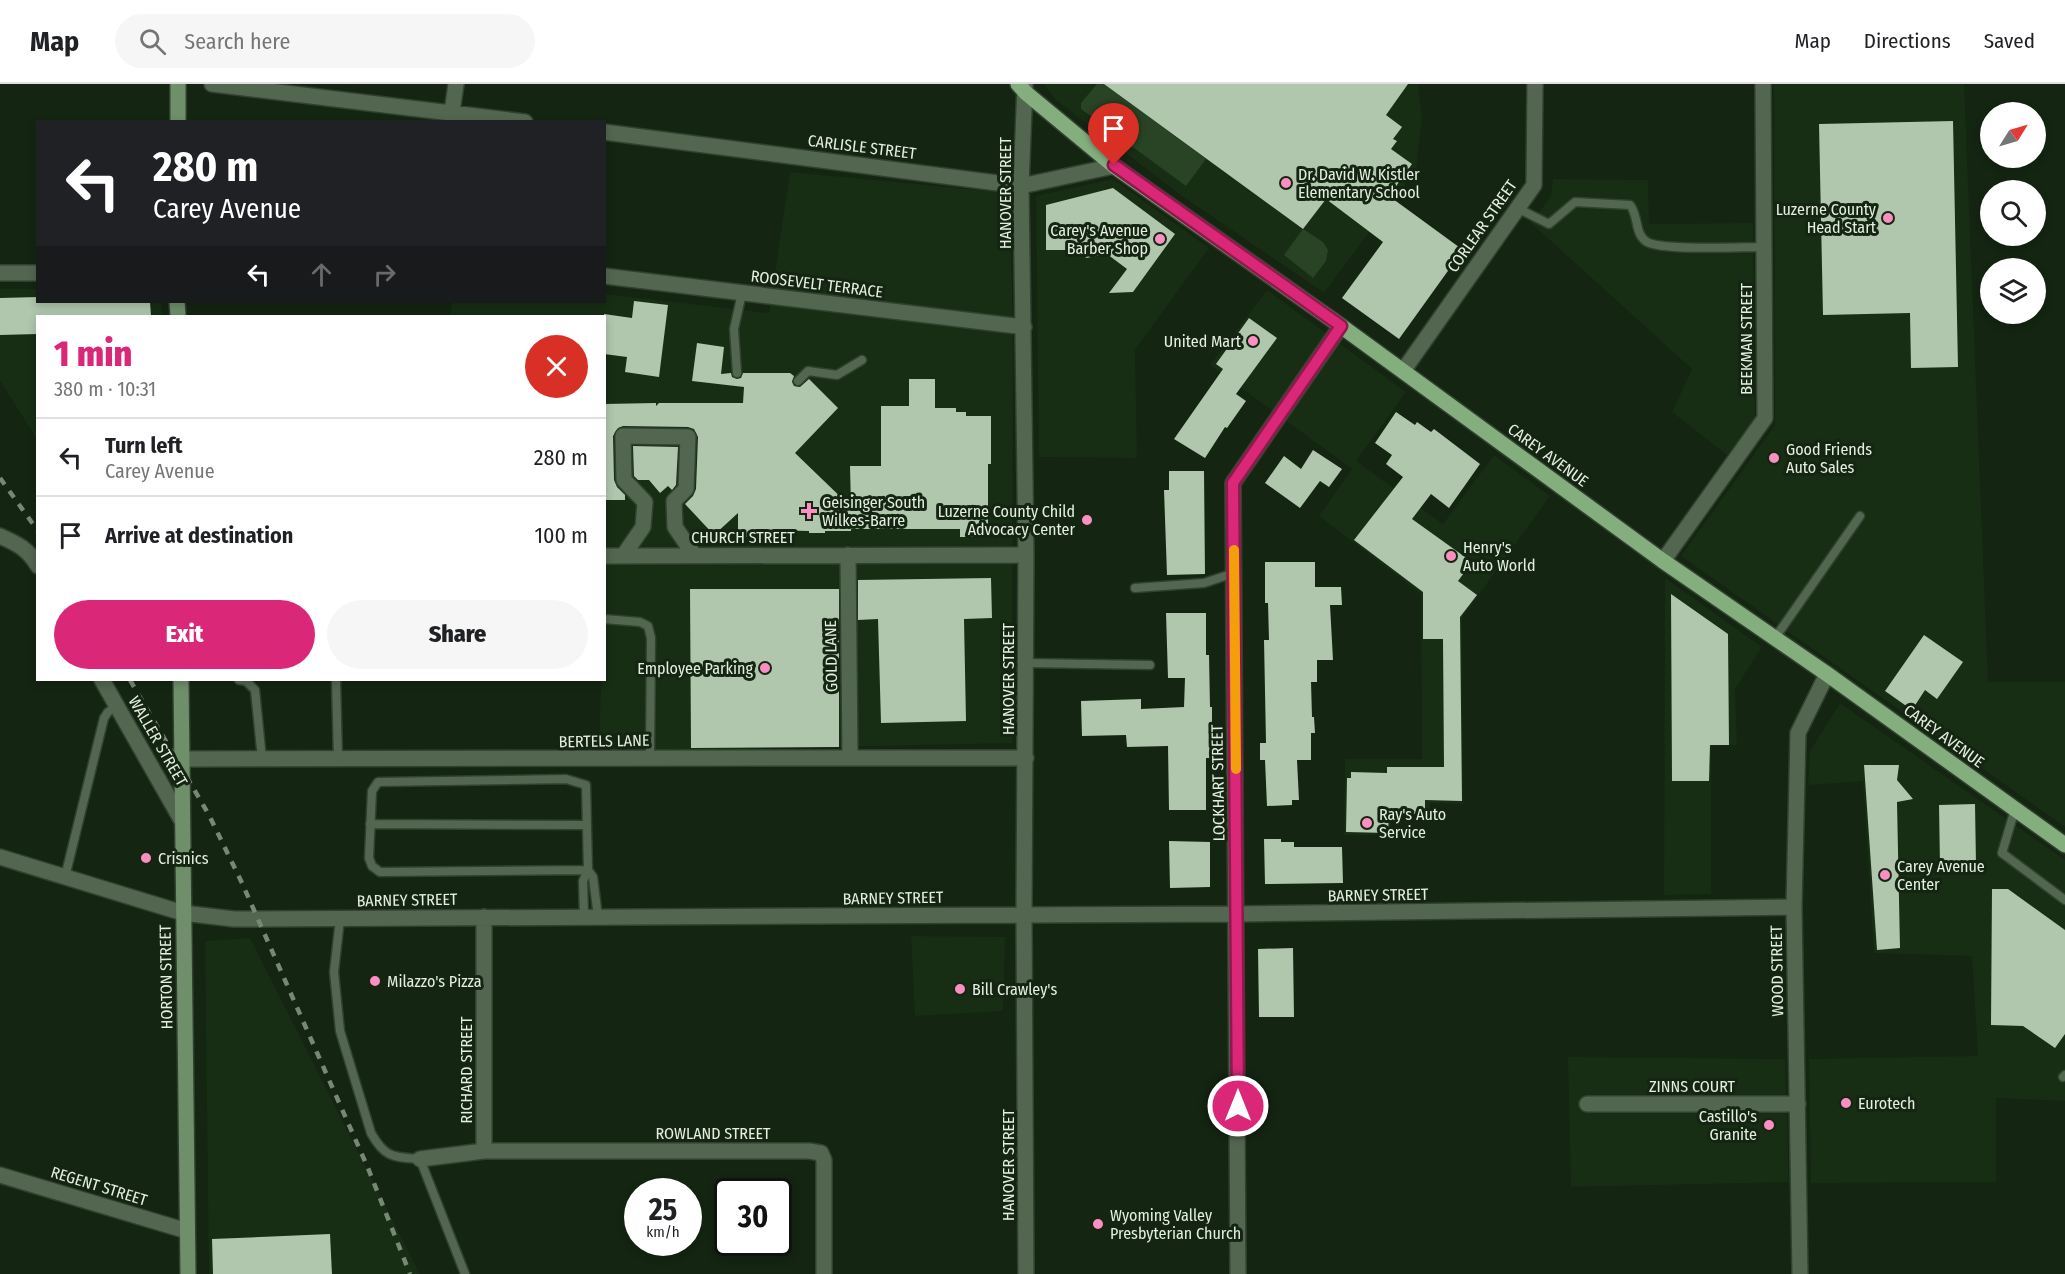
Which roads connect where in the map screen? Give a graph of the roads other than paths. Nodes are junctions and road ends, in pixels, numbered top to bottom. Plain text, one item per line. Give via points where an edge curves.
1 (178, 84) edge
2 (212, 84) edge
3 (456, 84) edge
4 (1535, 84) edge
5 (1763, 84) edge
6 (1023, 87) edge
7 (452, 112) junction
8 (178, 120) edge
9 (510, 120) edge
10 (606, 132) edge
11 (1114, 165) junction
12 (1021, 186) junction
13 (1517, 208) junction
14 (1764, 247) junction
15 (0, 273) edge
16 (36, 273) edge
17 (606, 276) edge
18 (742, 293) junction
19 (1341, 326) junction
20 (1024, 327) junction
21 (862, 360) dead end
22 (1402, 371) junction
23 (737, 373) dead end
24 (798, 381) dead end
25 (1860, 516) dead end
26 (0, 536) edge
27 (694, 555) junction
28 (848, 555) junction
29 (1026, 555) junction
30 (606, 556) edge
31 (623, 556) junction
32 (1663, 561) junction
33 (36, 563) edge
34 (1234, 573) junction
35 (1135, 588) dead end
36 (606, 619) edge
37 (1775, 638) junction
38 (1026, 663) junction
39 (1150, 665) dead end
40 (1827, 674) junction
41 (103, 681) edge
42 (181, 681) edge
43 (246, 681) edge
44 (336, 681) edge
45 (117, 706) junction
46 (850, 757) junction
47 (650, 758) junction
48 (1026, 758) junction
49 (182, 759) junction
50 (262, 759) junction
51 (338, 759) junction
52 (2015, 809) junction
53 (182, 821) junction
54 (370, 824) junction
55 (587, 825) junction
56 (2065, 845) edge
57 (0, 857) edge
58 (588, 870) junction
59 (65, 877) junction
60 (2065, 900) edge
61 (1794, 907) junction
62 (183, 913) junction
63 (1237, 914) junction
64 (1024, 915) junction
65 (484, 917) junction
66 (591, 917) junction
67 (340, 919) junction
68 (1587, 1104) dead end
69 (1798, 1104) junction
70 (484, 1151) junction
71 (420, 1159) junction
72 (0, 1175) edge
73 (187, 1231) junction
74 (188, 1274) edge
75 (465, 1274) edge
76 (824, 1274) edge
77 (1026, 1274) edge
78 (1238, 1274) edge
79 (1800, 1274) edge

1 - 8 main road
2 - 7 street
3 - 7 street
4 - 13 street, CORLEAR STREET via 1534,185
5 - 14 street, BEEKMAN STREET
6 - 11 main road, CAREY AVENUE
6 - 12 street, HANOVER STREET
7 - 9 street
10 - 12 street, CARLISLE STREET
11 - 12 street, CARLISLE STREET
11 - 19 main road, CAREY AVENUE
12 - 20 street, HANOVER STREET
13 - 14 lane via 1549,224 1575,202 1630,205 1636,212 1637,229 1647,242 1665,247
13 - 22 street, CORLEAR STREET
14 - 32 street, BEEKMAN STREET via 1765,418
15 - 16 street
17 - 18 street, ROOSEVELT TERRACE
18 - 20 street, ROOSEVELT TERRACE
18 - 23 lane via 734,329
19 - 22 main road, CAREY AVENUE
19 - 34 street, LOCKHART STREET via 1233,483
20 - 29 street, HANOVER STREET
21 - 24 lane via 837,375 808,371
22 - 32 main road, CAREY AVENUE
25 - 37 lane
26 - 33 street via 16,543
27 - 28 street, CHURCH STREET
27 - 31 street, CHURCH STREET
27 - 31 street via 675,527 674,501 686,489 688,437 623,436 624,480 645,502 643,527
28 - 29 street, CHURCH STREET
28 - 46 street, GOLD LANE
29 - 38 street, HANOVER STREET
30 - 31 street, CHURCH STREET
32 - 37 main road, CAREY AVENUE
34 - 35 lane via 1204,584
34 - 63 street, LOCKHART STREET
36 - 47 lane via 648,626
37 - 40 main road, CAREY AVENUE
38 - 39 lane
38 - 48 street, HANOVER STREET
40 - 52 main road, CAREY AVENUE
40 - 61 street, WOOD STREET via 1798,733
41 - 45 street, WALLER STREET
42 - 49 main road, HORTON STREET
43 - 50 lane via 255,690
44 - 51 lane
45 - 53 street, WALLER STREET
45 - 59 lane via 105,718
46 - 47 street, BERTELS LANE
46 - 48 street, BERTELS LANE
47 - 51 street, BERTELS LANE
48 - 64 street, HANOVER STREET
49 - 50 street, BERTELS LANE
49 - 53 main road, HORTON STREET
50 - 51 street, BERTELS LANE
52 - 56 main road, CAREY AVENUE
52 - 60 lane via 2002,853
53 - 62 main road, HORTON STREET
54 - 55 lane
54 - 55 lane via 372,791 378,782 566,779 586,785
54 - 58 lane via 369,858 380,872
55 - 58 lane
57 - 59 street, BARNEY STREET
58 - 66 lane via 593,877
58 - 66 lane via 583,881
59 - 62 street, BARNEY STREET
61 - 63 street, BARNEY STREET
61 - 69 street, WOOD STREET
62 - 67 street, BARNEY STREET via 234,919
62 - 73 main road, HORTON STREET
63 - 64 street, BARNEY STREET
63 - 78 street, LOCKHART STREET
64 - 66 street, BARNEY STREET
64 - 77 street, HANOVER STREET
65 - 66 street, BARNEY STREET
65 - 67 street, BARNEY STREET
65 - 70 street, RICHARD STREET
67 - 71 lane via 334,972 340,1031 371,1133 391,1157
68 - 69 street, ZINNS COURT
69 - 79 street, WOOD STREET
70 - 71 street
70 - 76 street, ROWLAND STREET via 820,1153 824,1160
71 - 75 lane
72 - 73 street, REGENT STREET
73 - 74 main road, HORTON STREET

